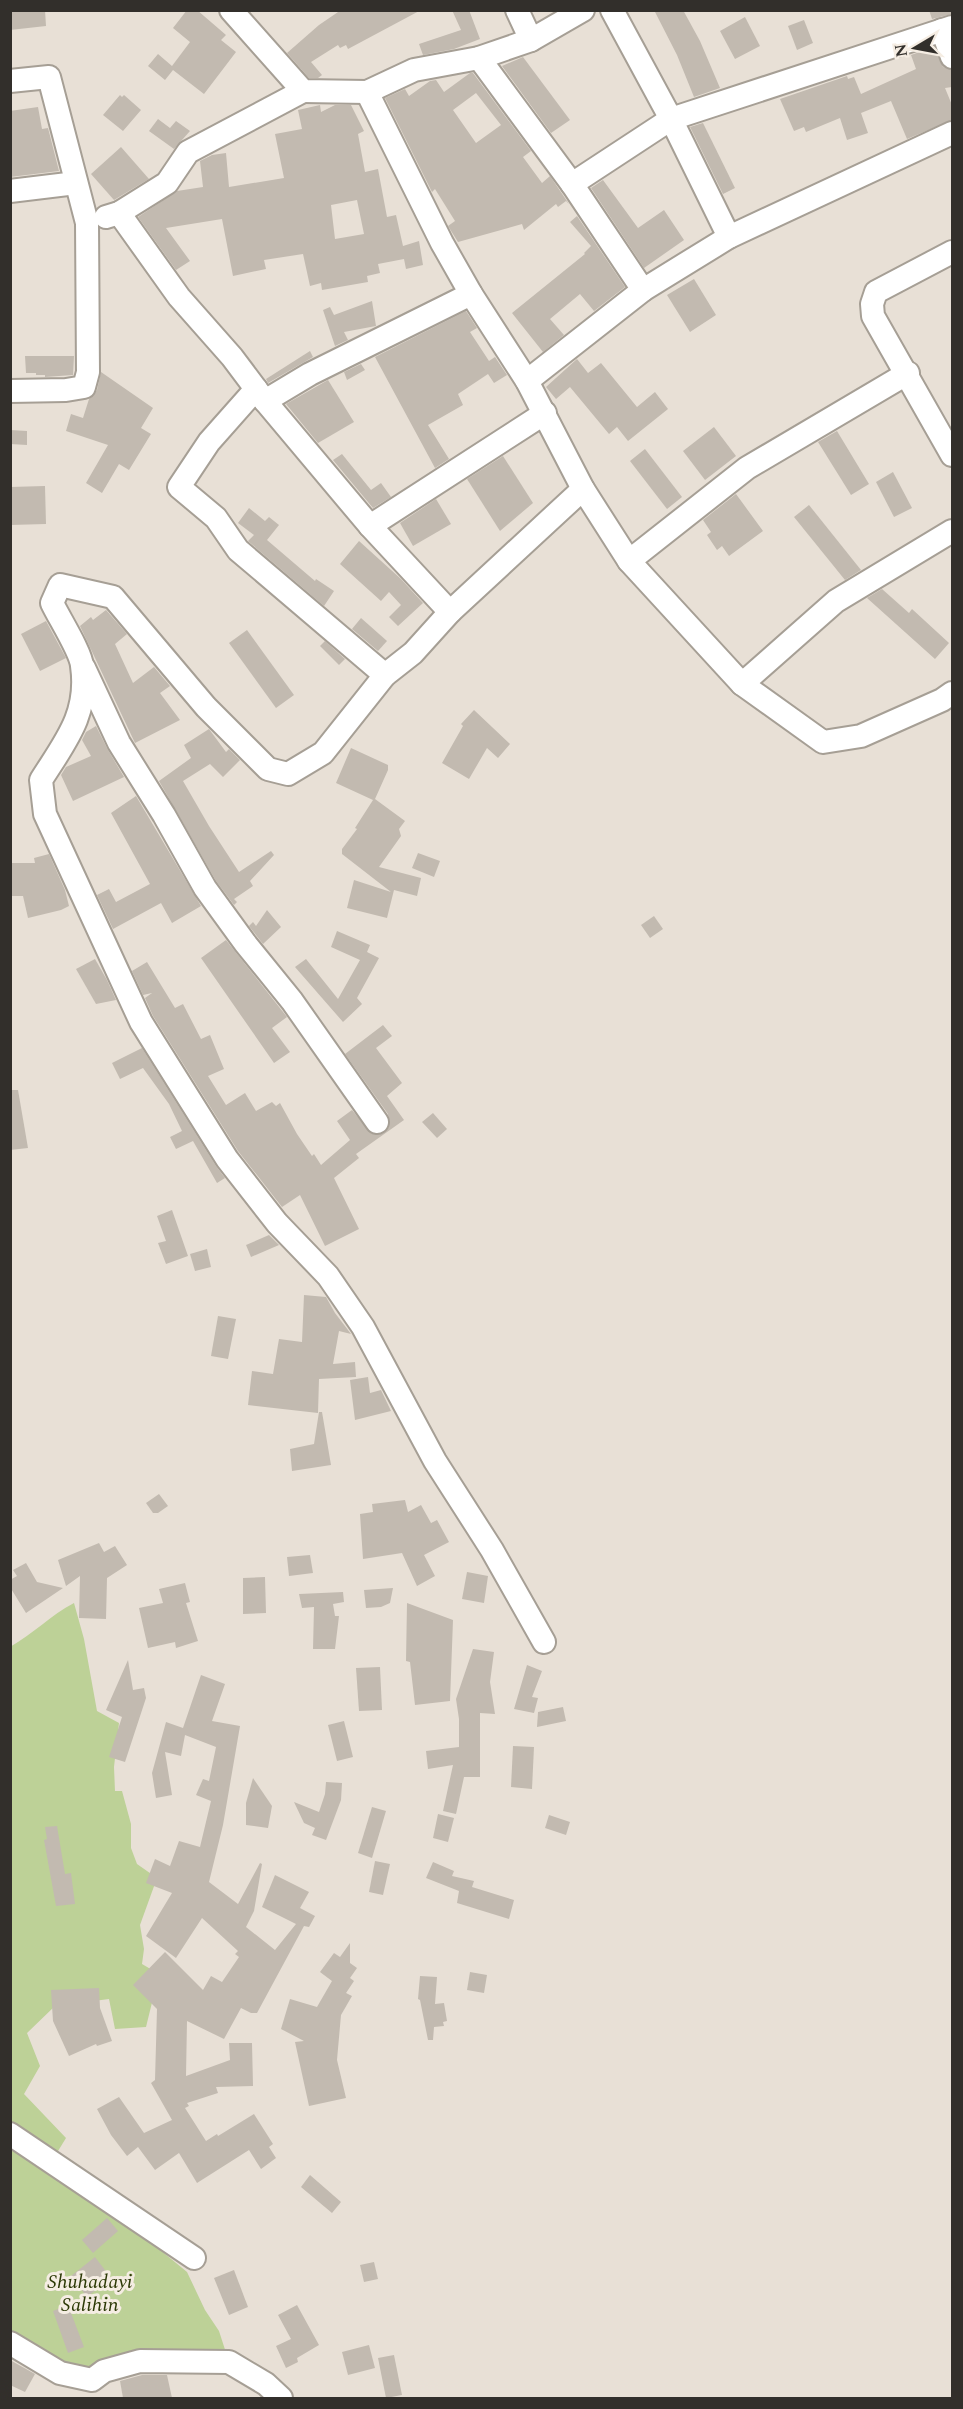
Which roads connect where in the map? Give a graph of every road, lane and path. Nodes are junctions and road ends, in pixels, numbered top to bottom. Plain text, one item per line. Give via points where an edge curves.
1 (231, 10) edge
2 (517, 10) edge
3 (583, 10) edge
4 (612, 10) edge
5 (947, 28) edge
6 (531, 40) junction
7 (952, 57) edge
8 (479, 58) junction
9 (10, 81) edge
10 (303, 91) junction
11 (367, 92) junction
12 (671, 119) junction
13 (952, 133) edge
14 (75, 183) junction
15 (572, 183) junction
16 (10, 191) edge
17 (119, 213) junction
18 (87, 223) junction
19 (729, 237) junction
20 (952, 252) edge
21 (643, 290) junction
22 (471, 294) junction
23 (908, 373) junction
24 (527, 381) junction
25 (10, 391) edge
26 (261, 395) junction
27 (545, 413) junction
28 (952, 455) edge
29 (583, 489) junction
30 (370, 526) junction
31 (952, 531) edge
32 (629, 561) junction
33 (450, 612) junction
34 (82, 664) junction
35 (385, 675) junction
36 (742, 684) junction
37 (952, 693) edge
38 (377, 1122) dead end
39 (544, 1642) dead end
40 (10, 2134) edge
41 (194, 2258) dead end
42 (10, 2343) edge
43 (281, 2398) edge

1 - 10 street
2 - 6 street
3 - 6 street
4 - 12 street
5 - 7 street
5 - 12 street
6 - 8 street
8 - 11 street via 414,70
8 - 15 street
9 - 14 street via 49,77
10 - 11 street
10 - 17 street via 188,152 167,183
11 - 22 street
12 - 15 street
12 - 19 street
13 - 19 street
14 - 16 street
14 - 18 street
15 - 21 street
17 - 18 street
17 - 26 street via 179,297
18 - 25 street via 88,372 84,387
19 - 21 street
20 - 23 street via 876,292 873,316
21 - 24 street
22 - 24 street
22 - 26 street
23 - 28 street
23 - 32 street via 747,468
24 - 27 street
26 - 30 street
26 - 35 street via 209,442 179,487 216,518 238,550
27 - 29 street
27 - 30 street
29 - 32 street
29 - 33 street
30 - 33 street
31 - 36 street via 836,601
32 - 36 street
33 - 35 street via 413,653
34 - 35 street via 52,603 60,585 113,597 206,707 268,770 288,774 322,753
34 - 38 street via 119,743 205,888 292,1001
34 - 39 street via 81,707 74,729 40,780 45,814 67,866 141,1022 227,1159 277,1223 328,1276 363,1327 435,1461
36 - 37 street via 823,742 861,736
40 - 41 street
42 - 43 street via 60,2373 92,2380 104,2371 140,2361 229,2362

